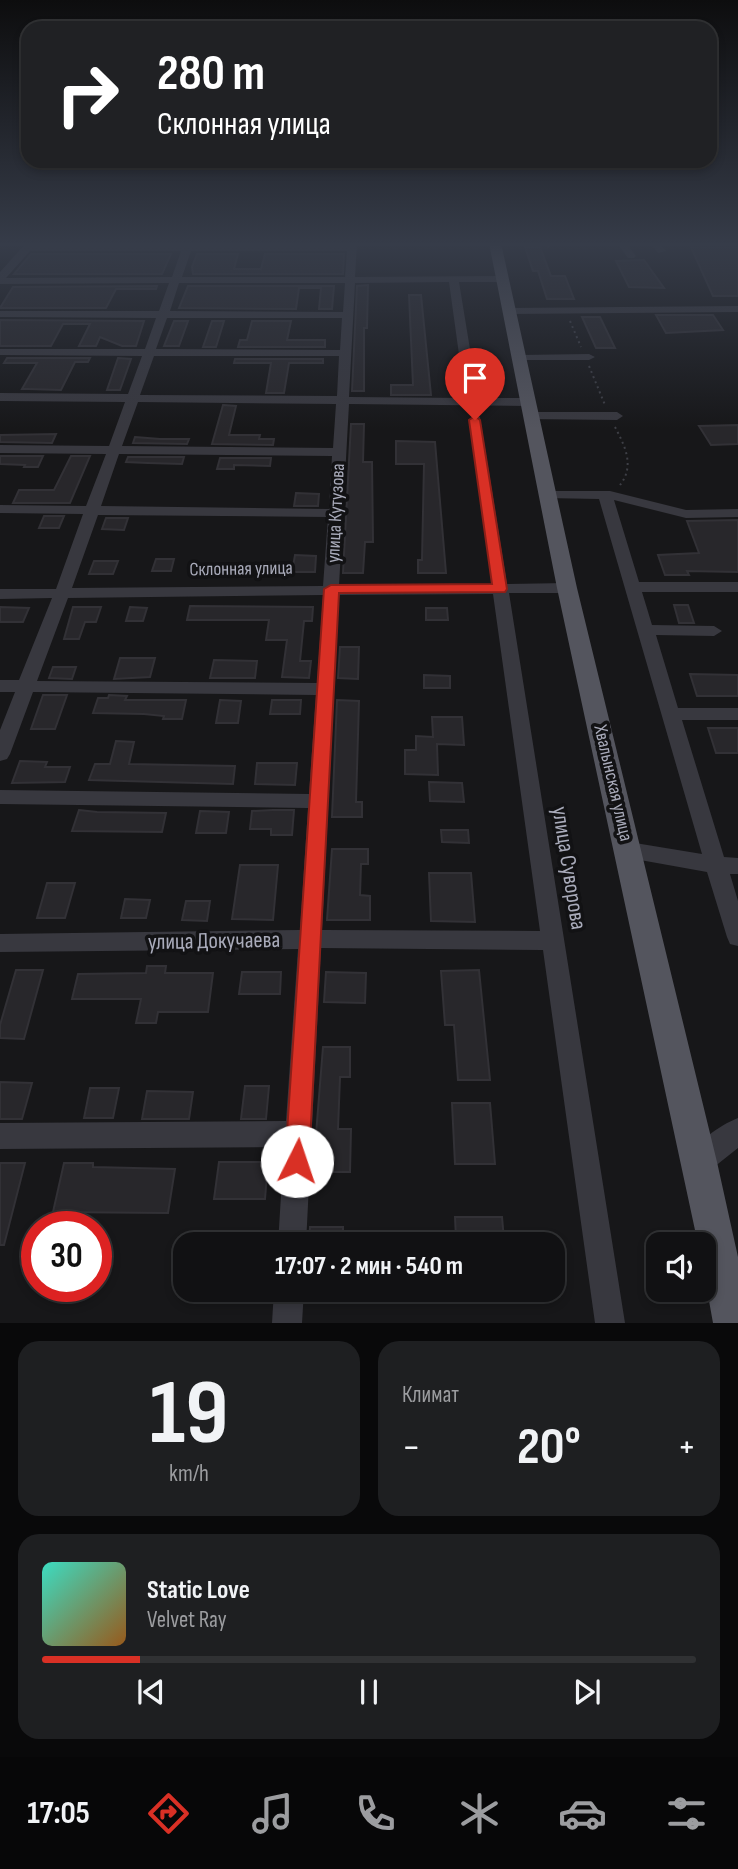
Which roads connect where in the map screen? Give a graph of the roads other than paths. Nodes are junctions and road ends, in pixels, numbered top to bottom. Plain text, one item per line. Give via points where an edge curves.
1 (167, 305) edge
2 (349, 305) edge
3 (458, 305) edge
4 (507, 305) edge
5 (738, 309) edge
6 (509, 312) junction
7 (164, 313) junction
8 (0, 314) edge
9 (348, 315) junction
10 (150, 351) junction
11 (0, 352) edge
12 (346, 353) junction
13 (589, 357) dead end
14 (519, 358) junction
15 (0, 397) edge
16 (133, 399) junction
17 (343, 401) junction
18 (529, 409) junction
19 (473, 411) junction
20 (617, 416) dead end
21 (0, 449) edge
22 (114, 450) junction
23 (340, 452) junction
24 (550, 495) junction
25 (605, 495) junction
26 (0, 509) edge
27 (92, 510) junction
28 (336, 513) junction
29 (738, 513) edge
30 (632, 587) junction
31 (738, 587) edge
32 (567, 588) junction
33 (331, 589) junction
34 (500, 589) junction
35 (62, 593) junction
36 (0, 594) edge
37 (645, 630) junction
38 (714, 631) dead end
39 (0, 686) edge
40 (26, 686) junction
41 (325, 689) junction
42 (670, 714) junction
43 (738, 714) edge
44 (0, 754) edge
45 (0, 797) edge
46 (320, 801) junction
47 (629, 850) junction
48 (716, 865) junction
49 (738, 866) edge
50 (738, 937) edge
51 (310, 939) junction
52 (553, 942) junction
53 (0, 943) edge
54 (738, 1131) edge
55 (299, 1133) junction
56 (0, 1136) edge
57 (699, 1162) junction
58 (293, 1232) edge
59 (288, 1302) edge
60 (287, 1323) edge
61 (610, 1323) edge
62 (733, 1323) edge

1 - 7 street
2 - 9 street, улица Кутузова
3 - 19 street, улица Суворова
4 - 6 main road, Хвалынская улица
5 - 6 street
6 - 14 main road, Хвалынская улица
7 - 8 street
7 - 9 street
7 - 10 street
9 - 12 street, улица Кутузова
10 - 11 street
10 - 12 street
10 - 16 street
12 - 17 street, улица Кутузова
13 - 14 street
14 - 18 main road, Хвалынская улица
15 - 16 street
16 - 17 street
16 - 22 street
17 - 19 street
17 - 23 street, улица Кутузова
18 - 19 street
18 - 20 street
18 - 24 main road, Хвалынская улица
19 - 34 street, улица Суворова
21 - 22 street
22 - 23 street
22 - 27 street
23 - 28 street, улица Кутузова
24 - 25 street
24 - 32 main road, Хвалынская улица
25 - 29 street via 686,514
25 - 30 street
26 - 27 street
27 - 28 street
27 - 35 street
28 - 33 street, улица Кутузова
30 - 31 street
30 - 37 street
32 - 34 street, Склонная улица
32 - 47 main road, Хвалынская улица
33 - 34 street, Склонная улица
33 - 35 street, Склонная улица
33 - 41 street, улица Кутузова
34 - 52 street, улица Суворова
35 - 36 street, Склонная улица
35 - 40 street
37 - 38 street
37 - 42 street
39 - 40 street
40 - 41 street
40 - 44 street
41 - 46 street, улица Кутузова
42 - 43 street
42 - 48 street
45 - 46 street
46 - 51 street, улица Кутузова
47 - 48 street
47 - 57 main road, Хвалынская улица
48 - 49 street
48 - 50 street
51 - 52 street, улица Докучаева
51 - 53 street, улица Докучаева
51 - 55 street, улица Кутузова
52 - 61 street, улица Суворова
54 - 57 street
55 - 56 street
55 - 58 street, улица Кутузова
57 - 62 main road, Хвалынская улица
59 - 60 street

